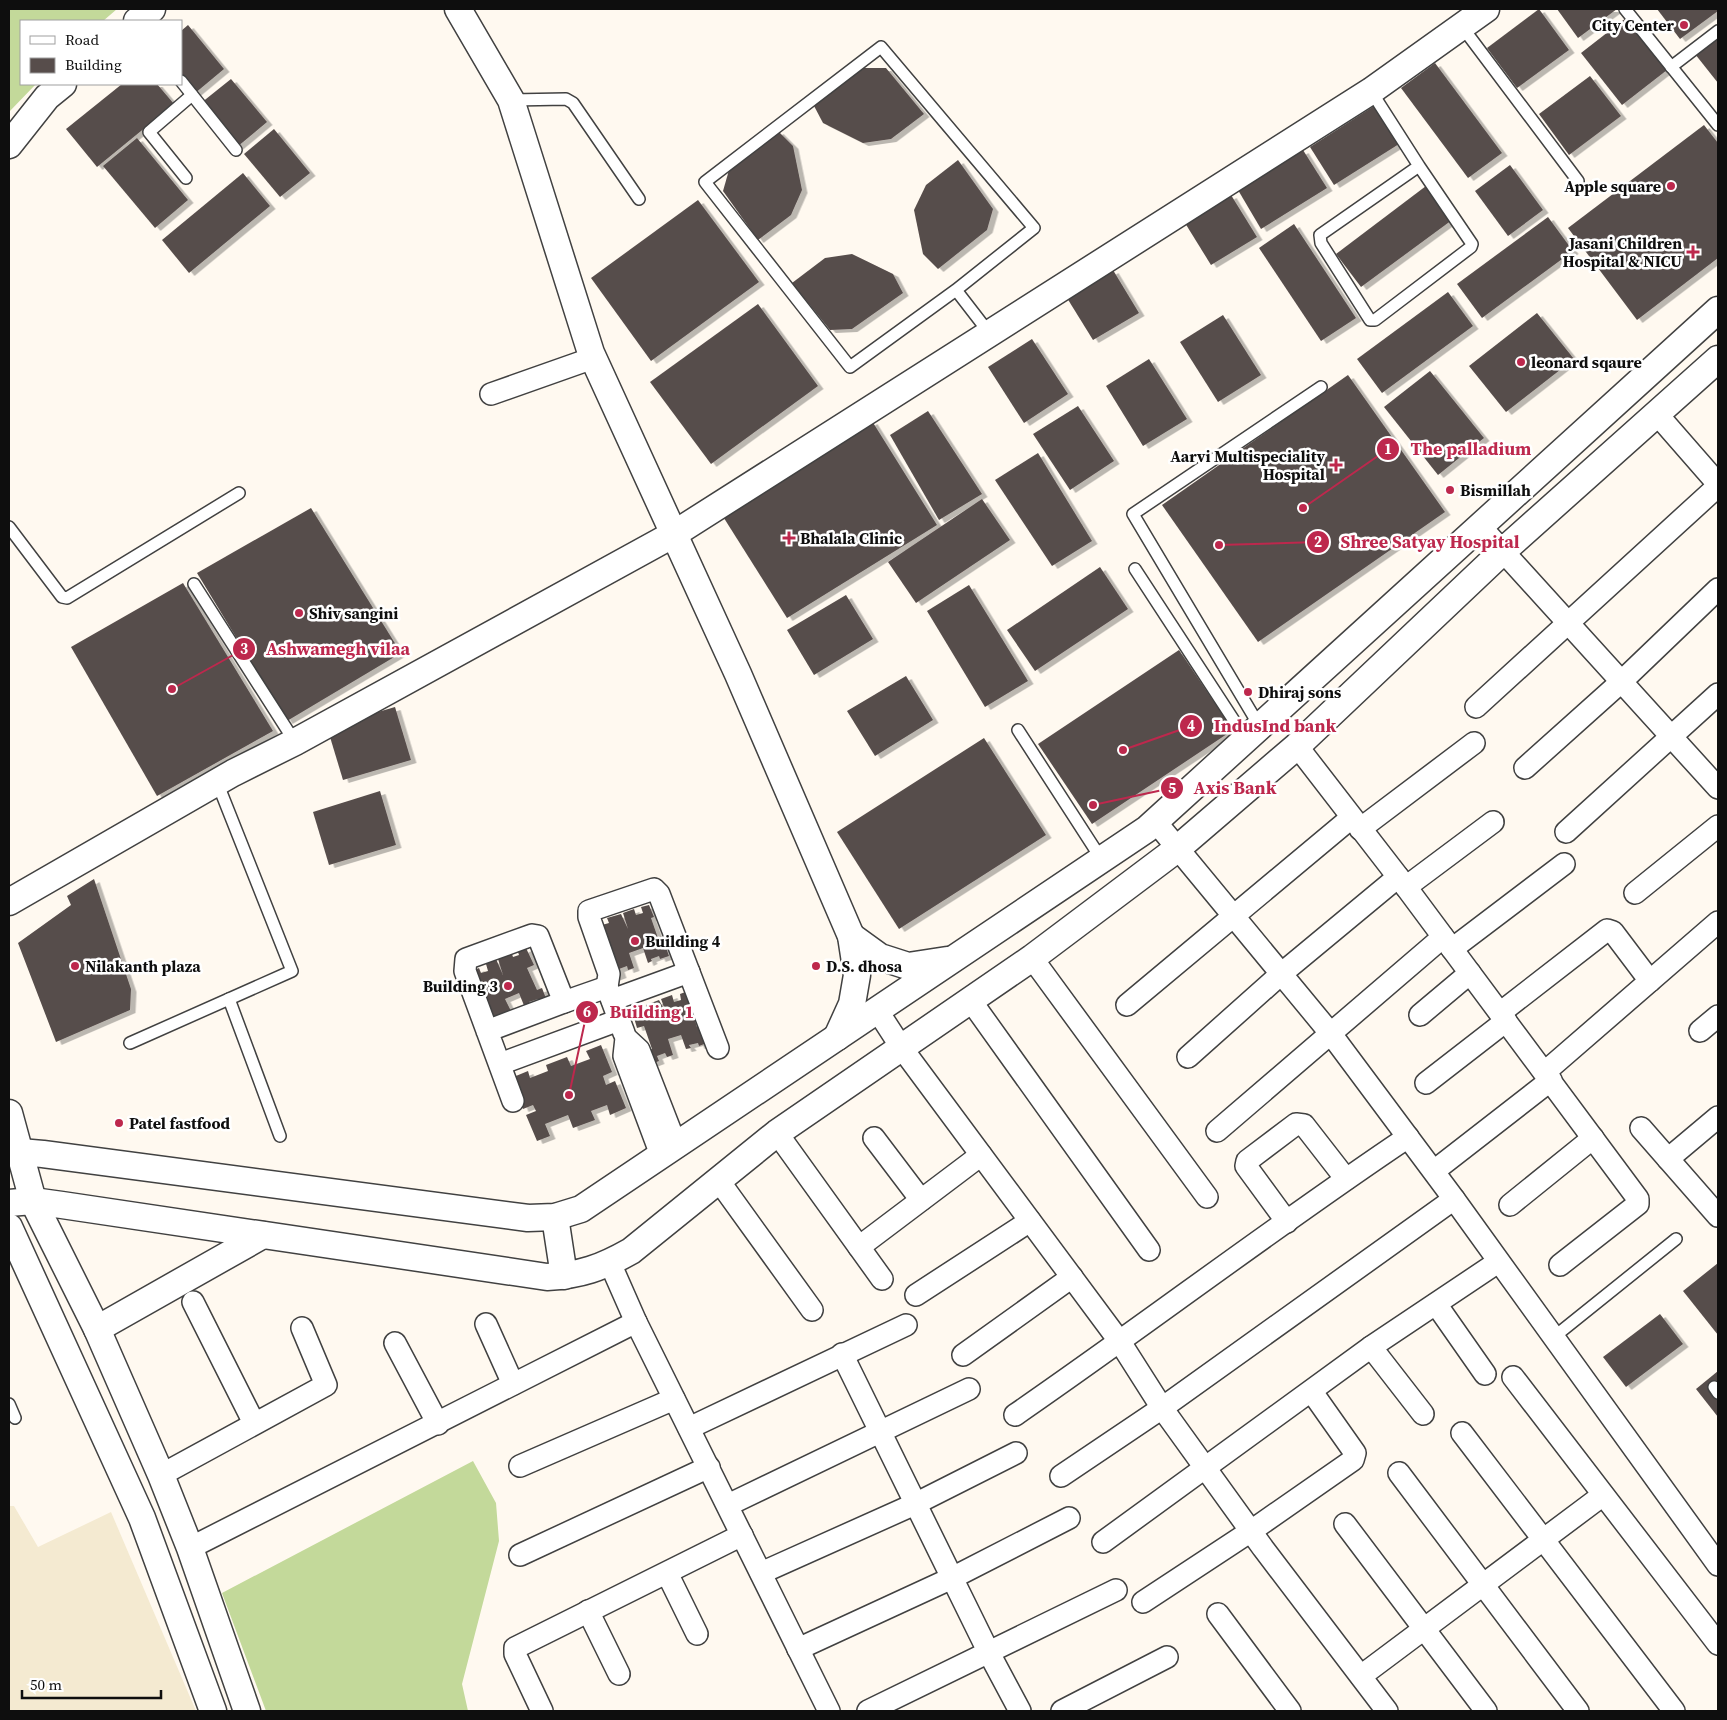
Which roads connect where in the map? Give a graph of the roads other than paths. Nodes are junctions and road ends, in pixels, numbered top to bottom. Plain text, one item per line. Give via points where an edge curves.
1 (152, 9) edge
2 (458, 9) edge
3 (1486, 9) edge
4 (1625, 9) edge
5 (138, 20) edge
6 (1462, 28) junction
7 (1718, 31) edge
8 (1672, 67) junction
9 (182, 82) edge
10 (62, 85) edge
11 (1371, 92) junction
12 (192, 95) junction
13 (511, 100) junction
14 (1718, 125) edge
15 (9, 145) edge
16 (236, 150) dead end
17 (1419, 166) junction
18 (186, 178) dead end
19 (1578, 181) dead end
20 (639, 199) dead end
21 (956, 290) junction
22 (1718, 310) edge
23 (990, 334) junction
24 (593, 358) junction
25 (1718, 359) edge
26 (1321, 387) dead end
27 (492, 394) dead end
28 (1656, 413) junction
29 (1718, 485) edge
30 (239, 493) dead end
31 (1480, 526) junction
32 (9, 527) edge
33 (674, 534) junction
34 (1502, 551) junction
35 (1135, 569) dead end
36 (194, 584) dead end
37 (1718, 589) edge
38 (1569, 624) junction
39 (1621, 682) junction
40 (1718, 694) edge
41 (1476, 707) dead end
42 (1018, 730) dead end
43 (1253, 733) junction
44 (1672, 737) junction
45 (295, 742) junction
46 (1474, 743) dead end
47 (1297, 746) junction
48 (1525, 768) dead end
49 (217, 782) junction
50 (1718, 788) edge
51 (1154, 821) junction
52 (1493, 822) dead end
53 (1356, 823) junction
54 (1718, 826) edge
55 (1566, 832) dead end
56 (1177, 849) junction
57 (1102, 860) junction
58 (1564, 864) dead end
59 (1402, 882) junction
60 (1635, 893) dead end
61 (9, 902) edge
62 (1234, 916) junction
63 (1718, 922) edge
64 (851, 936) junction
65 (1448, 943) junction
66 (1032, 958) junction
67 (953, 959) junction
68 (689, 972) junction
69 (1470, 973) junction
70 (1281, 974) junction
71 (1650, 981) junction
72 (609, 993) junction
73 (229, 999) junction
74 (971, 1001) junction
75 (564, 1002) junction
76 (1127, 1005) dead end
77 (878, 1010) junction
78 (1420, 1015) dead end
79 (1718, 1016) edge
80 (1503, 1017) junction
81 (623, 1029) junction
82 (1700, 1030) dead end
83 (487, 1031) junction
84 (1331, 1034) junction
85 (837, 1037) junction
86 (130, 1043) dead end
87 (901, 1047) junction
88 (718, 1048) dead end
89 (1188, 1057) dead end
90 (500, 1064) junction
91 (1548, 1076) junction
92 (1426, 1083) dead end
93 (513, 1101) dead end
94 (9, 1114) edge
95 (1718, 1117) edge
96 (1642, 1128) dead end
97 (1217, 1131) dead end
98 (777, 1134) junction
99 (280, 1136) dead end
100 (1408, 1137) junction
101 (874, 1138) dead end
102 (1593, 1138) junction
103 (669, 1150) junction
104 (14, 1153) edge
105 (981, 1155) junction
106 (1668, 1159) junction
107 (1434, 1172) junction
108 (1346, 1179) junction
109 (718, 1180) junction
110 (1207, 1197) dead end
111 (1454, 1199) junction
112 (921, 1200) junction
113 (21, 1202) edge
114 (1510, 1205) dead end
115 (1718, 1216) edge
116 (555, 1217) junction
117 (1030, 1221) junction
118 (1287, 1222) junction
119 (9, 1227) edge
120 (263, 1235) junction
121 (1676, 1239) dead end
122 (859, 1247) junction
123 (1149, 1250) dead end
124 (1498, 1262) junction
125 (610, 1263) junction
126 (1560, 1265) dead end
127 (564, 1276) junction
128 (1072, 1277) junction
129 (882, 1279) dead end
130 (916, 1295) dead end
131 (193, 1302) dead end
132 (1436, 1304) junction
133 (812, 1310) dead end
134 (636, 1322) junction
135 (486, 1324) dead end
136 (906, 1325) dead end
137 (302, 1328) dead end
138 (97, 1329) junction
139 (1554, 1337) junction
140 (1120, 1342) junction
141 (395, 1343) dead end
142 (1371, 1347) junction
143 (842, 1354) junction
144 (963, 1355) dead end
145 (1484, 1374) dead end
146 (1513, 1377) dead end
147 (513, 1384) junction
148 (969, 1388) dead end
149 (1312, 1392) junction
150 (674, 1399) junction
151 (9, 1404) edge
152 (1162, 1408) junction
153 (1423, 1414) dead end
154 (1015, 1415) dead end
155 (15, 1418) dead end
156 (254, 1422) junction
157 (438, 1424) junction
158 (689, 1428) junction
159 (880, 1430) junction
160 (1462, 1433) dead end
161 (1016, 1454) dead end
162 (520, 1466) dead end
163 (709, 1467) junction
164 (1206, 1468) junction
165 (1399, 1473) dead end
166 (161, 1475) junction
167 (1062, 1476) dead end
168 (1603, 1494) junction
169 (916, 1504) junction
170 (728, 1505) junction
171 (1069, 1518) dead end
172 (1345, 1524) dead end
173 (1251, 1531) junction
174 (742, 1535) junction
175 (1542, 1538) junction
176 (1103, 1542) dead end
177 (190, 1548) junction
178 (520, 1555) dead end
179 (1718, 1565) edge
180 (761, 1572) junction
181 (667, 1573) junction
182 (952, 1578) junction
183 (1483, 1584) junction
184 (1116, 1590) dead end
185 (1143, 1602) dead end
186 (588, 1611) junction
187 (1218, 1614) dead end
188 (1424, 1628) junction
189 (697, 1634) dead end
190 (1718, 1644) edge
191 (798, 1649) junction
192 (989, 1653) junction
193 (1167, 1657) dead end
194 (620, 1674) dead end
195 (1361, 1676) junction
196 (213, 1711) edge
197 (247, 1711) edge
198 (542, 1711) edge
199 (829, 1711) edge
200 (868, 1711) edge
201 (1020, 1711) edge
202 (1062, 1711) edge
203 (1290, 1711) edge
204 (1387, 1711) edge
205 (1486, 1711) edge
206 (1578, 1711) edge
207 (1674, 1711) edge

1 - 5 street
2 - 13 street
3 - 6 street
4 - 8 lane
6 - 11 street
6 - 19 lane
7 - 8 lane
8 - 14 lane
9 - 12 lane
10 - 15 street via 47,97
11 - 17 lane
11 - 23 street
12 - 16 lane
12 - 18 lane via 149,132
13 - 20 lane via 570,101
13 - 24 street
17 - 17 lane via 1320,235 1321,242 1370,320 1375,320 1472,246
21 - 21 lane via 850,367 705,182 881,47 1034,228
21 - 23 lane
22 - 31 street
23 - 33 street
24 - 27 street
24 - 33 street
25 - 28 street
26 - 43 lane via 1133,514
28 - 29 street
28 - 34 street
29 - 38 street
30 - 32 lane via 67,598 62,596
31 - 34 street
31 - 43 street
33 - 45 street
33 - 64 street
34 - 38 street
34 - 47 street
35 - 43 lane
36 - 45 lane
37 - 39 street
38 - 39 street
38 - 41 street
39 - 44 street
39 - 48 street
40 - 44 street
42 - 57 lane
43 - 51 street
44 - 50 street
44 - 55 street
45 - 49 street
46 - 53 street
47 - 53 street
47 - 56 street
49 - 61 street
49 - 73 lane via 292,971
51 - 56 street
51 - 57 street
52 - 59 street
53 - 59 street
53 - 62 street
54 - 60 street
56 - 62 street
56 - 66 street
57 - 67 street
58 - 65 street
59 - 65 street
59 - 70 street
62 - 70 street
62 - 76 street
63 - 71 street
64 - 67 street via 880,958 908,966
64 - 85 street via 857,975 852,1004
65 - 69 street
65 - 84 street
66 - 74 street
66 - 110 street
67 - 77 street
68 - 72 street
68 - 72 street via 659,894 654,888 650,889 589,911 609,974
68 - 88 street
69 - 78 street
69 - 80 street
70 - 84 street
70 - 89 street
71 - 80 street via 1613,932 1607,930
71 - 91 street
72 - 75 street
72 - 81 street
73 - 86 lane
73 - 99 lane
74 - 87 street
74 - 123 street
75 - 83 street
75 - 83 street via 538,936 532,935 466,959 465,971
77 - 85 street
77 - 87 street
79 - 82 street
80 - 91 street
80 - 92 street
81 - 90 street
81 - 103 street via 624,1056
83 - 90 street
84 - 97 street
84 - 100 street
85 - 103 street
87 - 98 street
87 - 105 street
90 - 93 street
91 - 102 street
91 - 107 street
94 - 104 street
95 - 106 street
96 - 106 street
98 - 109 street
98 - 122 street
100 - 107 street
100 - 108 street
101 - 112 street
102 - 114 street
102 - 126 street via 1638,1201
103 - 116 street via 581,1209
104 - 113 street
104 - 116 street via 528,1218
105 - 112 street
105 - 117 street
106 - 115 street
107 - 111 street
108 - 118 street
108 - 118 street via 1304,1125 1296,1124 1247,1161 1246,1166
109 - 125 street via 631,1251
109 - 133 street
111 - 124 street
111 - 152 street
112 - 122 street
113 - 120 street
113 - 138 street
116 - 127 street
117 - 128 street
117 - 130 street
118 - 140 street
119 - 196 street via 142,1518
120 - 127 street via 547,1277
120 - 138 street
121 - 139 lane
122 - 129 street
124 - 132 street
124 - 139 street
125 - 127 street via 575,1276
125 - 134 street
128 - 140 street
128 - 144 street
131 - 156 street
132 - 142 street
132 - 145 street
134 - 147 street
134 - 150 street
135 - 147 street
136 - 143 street
137 - 156 street via 326,1384
138 - 166 street
139 - 179 street
140 - 152 street
140 - 154 street
141 - 157 street
142 - 149 street
142 - 153 street
143 - 158 street
143 - 159 street
146 - 168 street
147 - 157 street
148 - 159 street
149 - 164 street
149 - 173 street via 1355,1453 1355,1458
150 - 158 street
150 - 162 street
151 - 155 lane
152 - 164 street
152 - 167 street
156 - 166 street
157 - 177 street
158 - 163 street
159 - 169 street
159 - 170 street
160 - 175 street
161 - 169 street
163 - 170 street
163 - 178 street
164 - 173 street
164 - 176 street
165 - 183 street
166 - 177 street
168 - 175 street
168 - 190 street
169 - 180 street
169 - 182 street
170 - 174 street
171 - 182 street
172 - 188 street
173 - 185 street
173 - 195 street
174 - 180 street
174 - 181 street
175 - 183 street
175 - 207 street
177 - 197 street
180 - 191 street
181 - 186 street
181 - 189 street
182 - 191 street
182 - 192 street
183 - 188 street
183 - 206 street
184 - 192 street
186 - 194 street
186 - 198 street via 516,1648 515,1654
187 - 203 street
188 - 195 street
188 - 205 street
191 - 199 street
192 - 200 street
192 - 201 street
193 - 202 street
195 - 204 street

